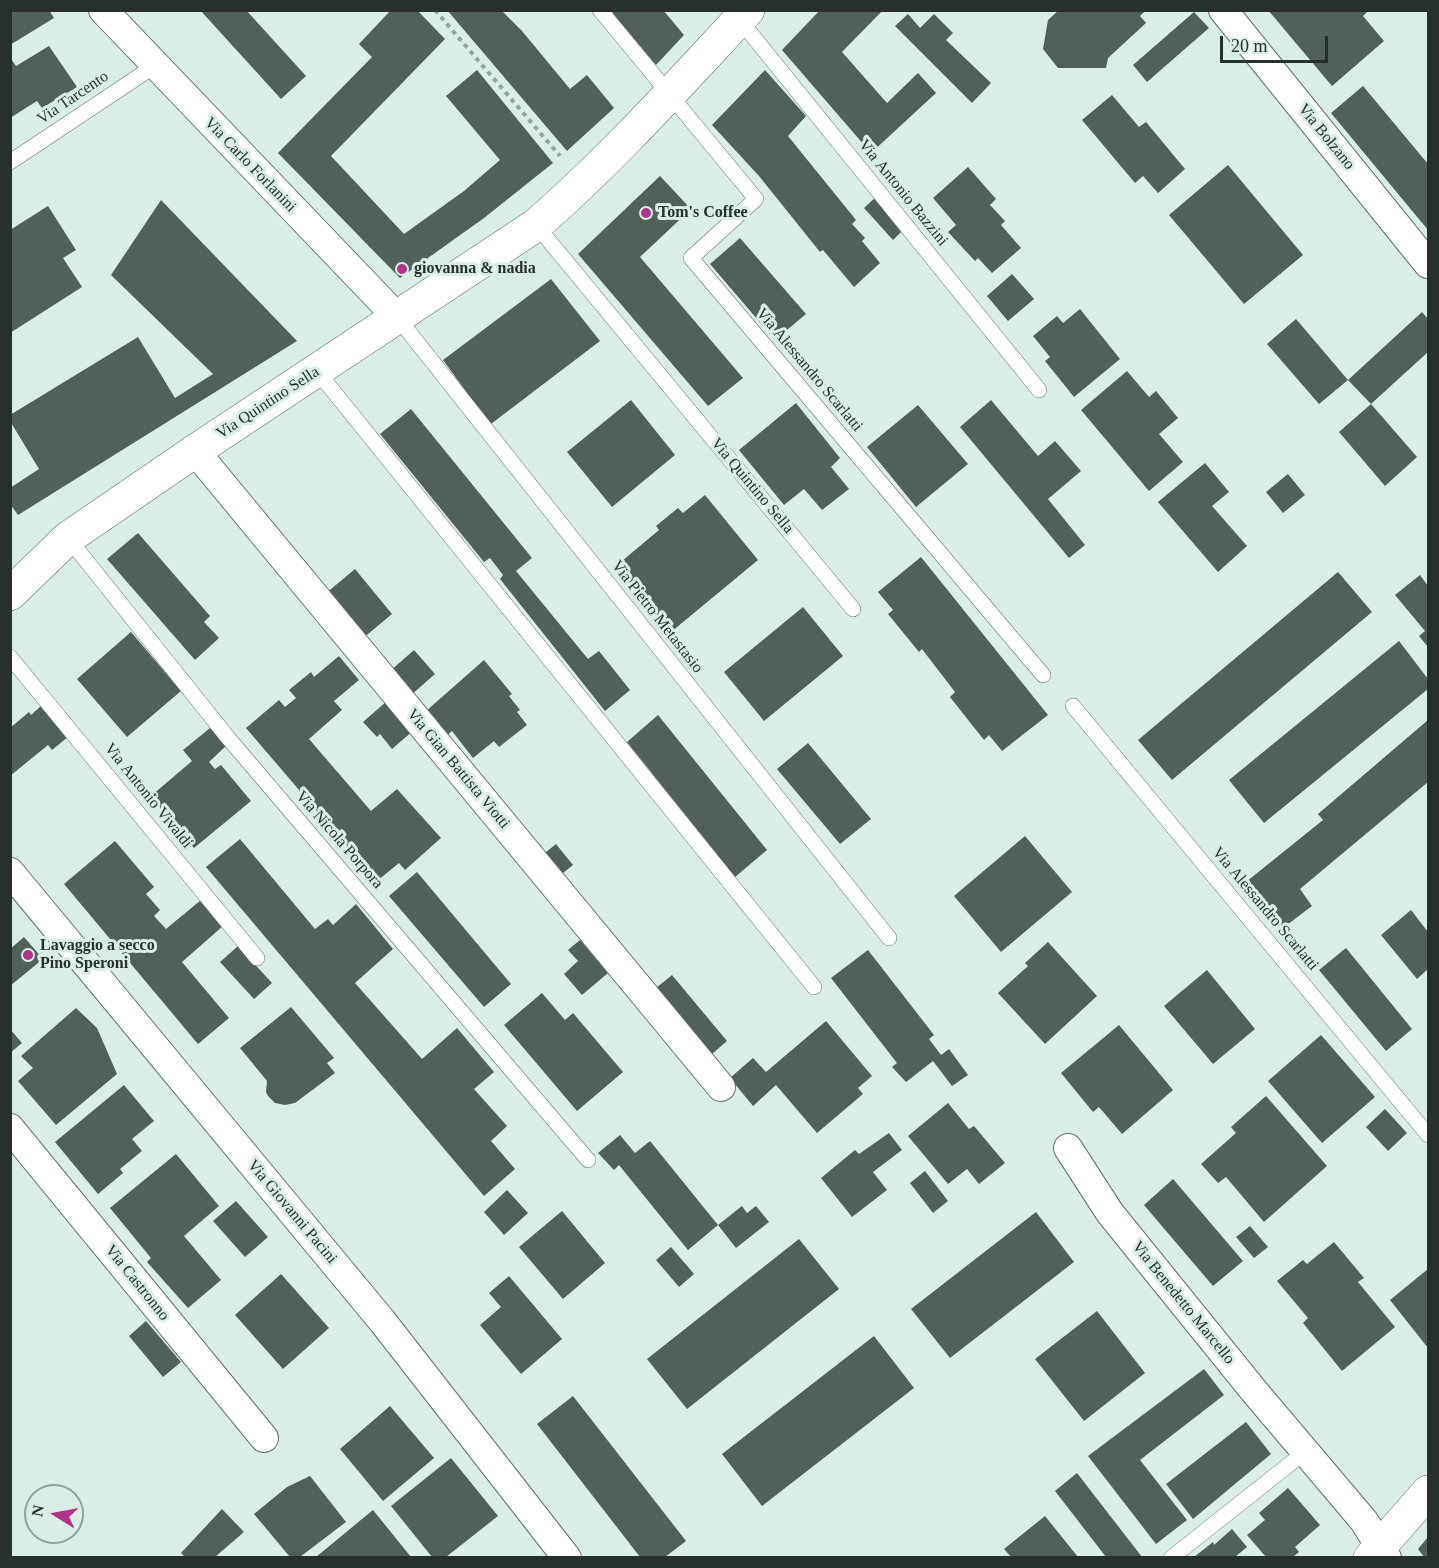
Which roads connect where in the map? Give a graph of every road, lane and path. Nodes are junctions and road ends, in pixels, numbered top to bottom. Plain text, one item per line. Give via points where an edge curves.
1 (104, 10) edge
2 (435, 10) edge
3 (600, 10) edge
4 (1223, 10) edge
5 (743, 15) edge
6 (156, 65) junction
7 (670, 95) junction
8 (10, 162) edge
9 (566, 163) dead end
10 (536, 225) junction
11 (1428, 264) edge
12 (397, 317) junction
13 (317, 371) junction
14 (1039, 390) dead end
15 (195, 451) junction
16 (68, 538) junction
17 (10, 594) edge
18 (853, 609) dead end
19 (10, 657) edge
20 (1043, 675) dead end
21 (1072, 706) dead end
22 (10, 872) edge
23 (888, 938) dead end
24 (257, 958) dead end
25 (814, 987) dead end
26 (721, 1088) dead end
27 (10, 1128) edge
28 (1428, 1135) edge
29 (1068, 1148) dead end
30 (588, 1160) dead end
31 (264, 1438) dead end
32 (1305, 1452) junction
33 (1428, 1492) edge
34 (1379, 1554) edge
35 (567, 1557) edge
36 (1171, 1557) edge

1 - 6 street, Via Carlo Forlanini
2 - 9 path
3 - 7 lane
4 - 11 street, Via Bolzano
5 - 7 street, Via Quintino Sella
5 - 14 lane, Via Antonio Bazzini
6 - 8 lane, Via Tarcento
6 - 12 street, Via Carlo Forlanini
7 - 10 street, Via Quintino Sella
7 - 20 lane, Via Alessandro Scarlatti via 756,199 691,258
10 - 12 street, Via Quintino Sella
10 - 18 lane, Via Quintino Sella
12 - 13 street, Via Quintino Sella
12 - 23 lane, Via Pietro Metastasio
13 - 15 street, Via Quintino Sella
13 - 25 lane
15 - 16 street, Via Quintino Sella
15 - 26 street, Via Gian Battista Viotti
16 - 17 street, Via Quintino Sella
16 - 30 lane, Via Nicola Porpora via 229,738
19 - 24 lane, Via Antonio Vivaldi
21 - 28 lane, Via Alessandro Scarlatti
22 - 35 street, Via Giovanni Pacini via 383,1322
27 - 31 street, Via Castronno
29 - 32 street, Via Benedetto Marcello via 1110,1213
32 - 34 street, Via Benedetto Marcello via 1364,1521
32 - 36 lane
33 - 34 street

